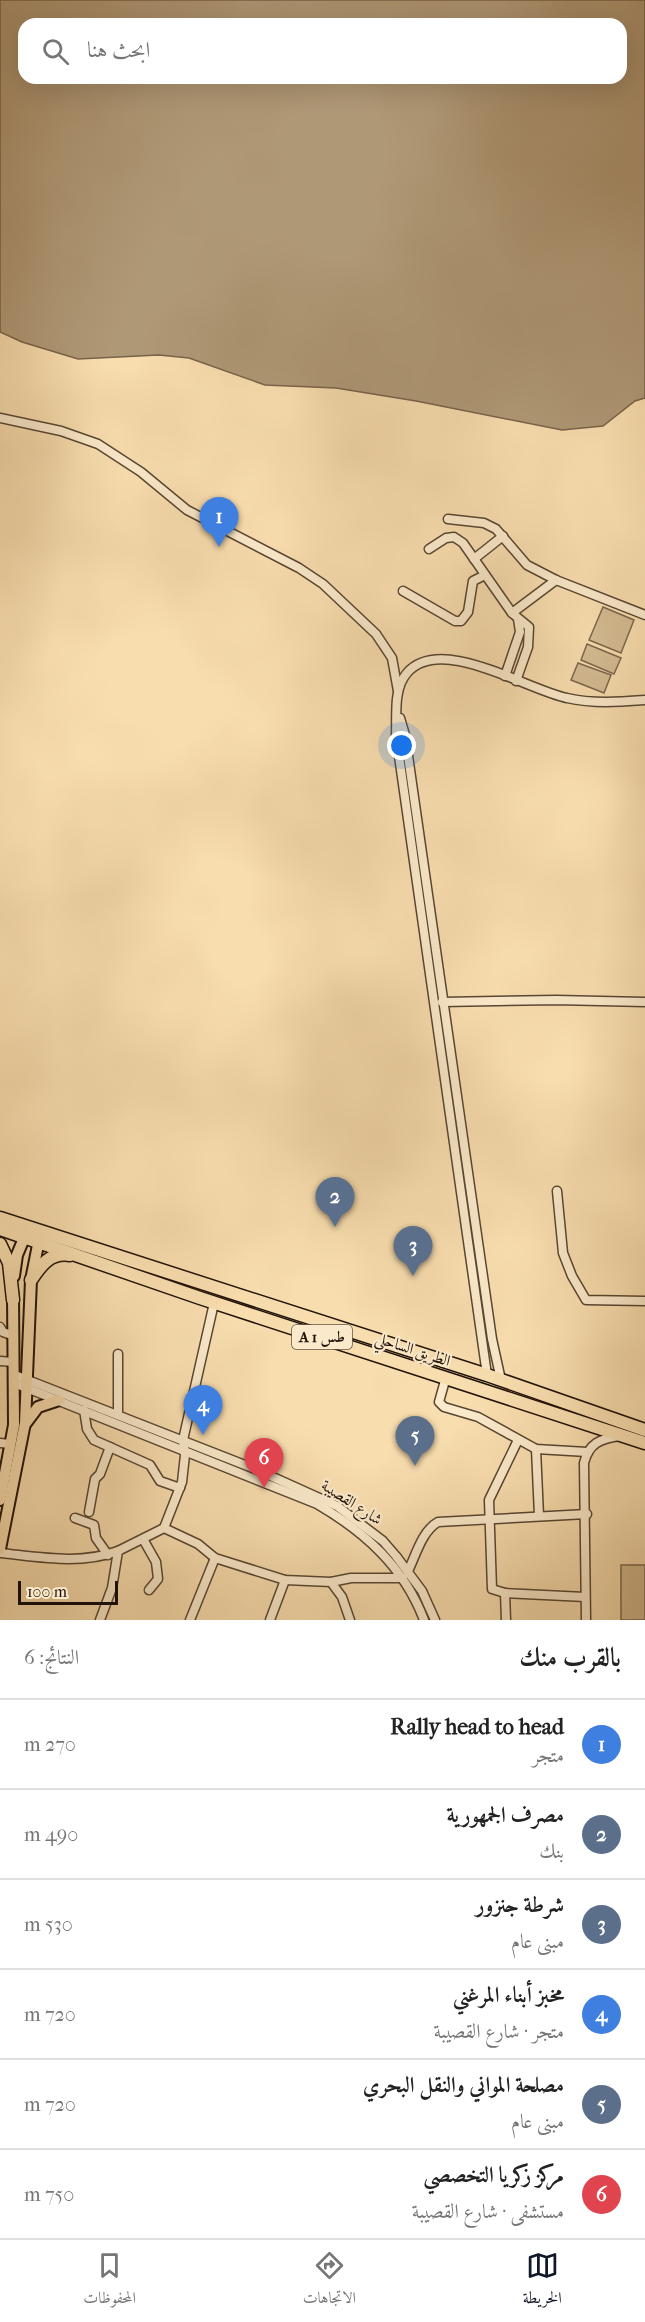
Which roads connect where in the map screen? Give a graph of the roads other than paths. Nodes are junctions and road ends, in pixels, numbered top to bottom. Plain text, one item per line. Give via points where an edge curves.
1 (0, 418) edge
2 (448, 519) dead end
3 (503, 536) junction
4 (429, 549) dead end
5 (474, 559) junction
6 (485, 574) junction
7 (556, 580) junction
8 (403, 591) dead end
9 (645, 615) edge
10 (515, 616) junction
11 (505, 676) junction
12 (516, 681) junction
13 (398, 692) junction
14 (645, 700) edge
15 (429, 935) junction
16 (445, 1002) junction
17 (645, 1002) edge
18 (434, 1003) junction
19 (557, 1191) dead end
20 (0, 1218) edge
21 (0, 1229) edge
22 (26, 1232) junction
23 (39, 1237) junction
24 (0, 1245) edge
25 (82, 1257) junction
26 (31, 1280) junction
27 (13, 1300) junction
28 (645, 1301) edge
29 (214, 1302) junction
30 (0, 1327) edge
31 (14, 1336) junction
32 (118, 1354) dead end
33 (0, 1361) edge
34 (14, 1362) junction
35 (486, 1375) junction
36 (446, 1377) junction
37 (14, 1379) junction
38 (501, 1380) junction
39 (28, 1383) junction
40 (59, 1400) junction
41 (84, 1410) junction
42 (118, 1415) junction
43 (25, 1423) junction
44 (645, 1430) edge
45 (622, 1435) junction
46 (518, 1440) junction
47 (6, 1443) edge
48 (645, 1443) edge
49 (183, 1444) junction
50 (110, 1447) junction
51 (536, 1449) junction
52 (587, 1452) junction
53 (180, 1488) junction
54 (0, 1500) edge
55 (89, 1512) dead end
56 (587, 1514) junction
57 (539, 1516) junction
58 (75, 1518) dead end
59 (490, 1519) junction
60 (164, 1528) junction
61 (142, 1539) junction
62 (0, 1551) edge
63 (118, 1551) junction
64 (108, 1555) junction
65 (215, 1558) junction
66 (406, 1575) junction
67 (285, 1580) junction
68 (331, 1582) junction
69 (149, 1590) dead end
70 (505, 1593) junction
71 (585, 1597) junction
72 (100, 1620) edge
73 (190, 1620) edge
74 (270, 1620) edge
75 (350, 1620) edge
76 (424, 1620) edge
77 (435, 1620) edge
78 (506, 1620) edge
79 (586, 1620) edge

1 - 13 street via 61,431 98,444 141,472 187,510 324,584 376,634 392,658
2 - 3 street via 484,523
3 - 5 street
3 - 7 street via 527,565
4 - 5 street via 454,537
5 - 6 street
6 - 8 street via 473,581 468,612 461,621
6 - 10 street
7 - 9 street
7 - 10 street
10 - 11 street via 520,632
10 - 12 street via 525,621 530,632
11 - 12 street
11 - 13 street via 471,664 438,660 416,665
12 - 14 street via 579,700
13 - 15 street
15 - 16 street
15 - 18 street
16 - 17 street
16 - 18 street
16 - 38 street
18 - 35 street
19 - 28 street via 562,1253 586,1300
20 - 22 highway, الطريق الساحلي / A 1 طس
21 - 22 highway, الطريق الساحلي / A 1 طس
22 - 23 highway, الطريق الساحلي / A 1 طس
22 - 27 main road via 14,1263
23 - 25 highway, الطريق الساحلي / A 1 طس
23 - 26 main road
23 - 35 highway, الطريق الساحلي / A 1 طس
24 - 27 highway via 9,1263
25 - 26 highway via 51,1257
25 - 29 highway, الطريق الساحلي / A 1 طس
26 - 39 main road
27 - 31 main road
29 - 36 highway, الطريق الساحلي / A 1 طس
29 - 49 street
30 - 31 street
31 - 34 main road
32 - 42 street
33 - 34 street
34 - 37 main road
35 - 38 highway, الطريق الساحلي / A 1 طس
36 - 45 highway, الطريق الساحلي / A 1 طس
36 - 46 street via 441,1405 478,1417
37 - 39 street
37 - 47 main road
38 - 44 highway, الطريق الساحلي / A 1 طس
39 - 40 street
39 - 42 street
39 - 43 main road
40 - 41 street
40 - 43 main road via 38,1407
41 - 49 street
41 - 50 street via 92,1437
42 - 49 street
43 - 62 main road
45 - 48 highway, الطريق الساحلي / A 1 طس
45 - 52 street via 601,1438
46 - 51 street
46 - 59 street via 490,1493
47 - 54 main road
49 - 53 street
49 - 66 street via 317,1503 367,1538
50 - 53 street via 150,1465 163,1484
50 - 55 street via 95,1479
51 - 52 street
51 - 57 street
52 - 56 street
53 - 60 street
56 - 57 street
56 - 71 street
57 - 59 street
58 - 64 street via 94,1525 96,1538
59 - 66 street via 444,1521 431,1526
59 - 70 street via 492,1587 495,1592
60 - 61 street
60 - 65 street via 198,1544
61 - 63 street
61 - 69 street via 158,1565 158,1579
62 - 64 street via 73,1560
63 - 64 street
63 - 72 street via 112,1587
65 - 67 street
65 - 73 street
66 - 68 street
66 - 76 street
66 - 77 street via 423,1591
67 - 68 street
67 - 74 street
68 - 75 street via 342,1597
70 - 71 street
70 - 78 street
71 - 79 street

